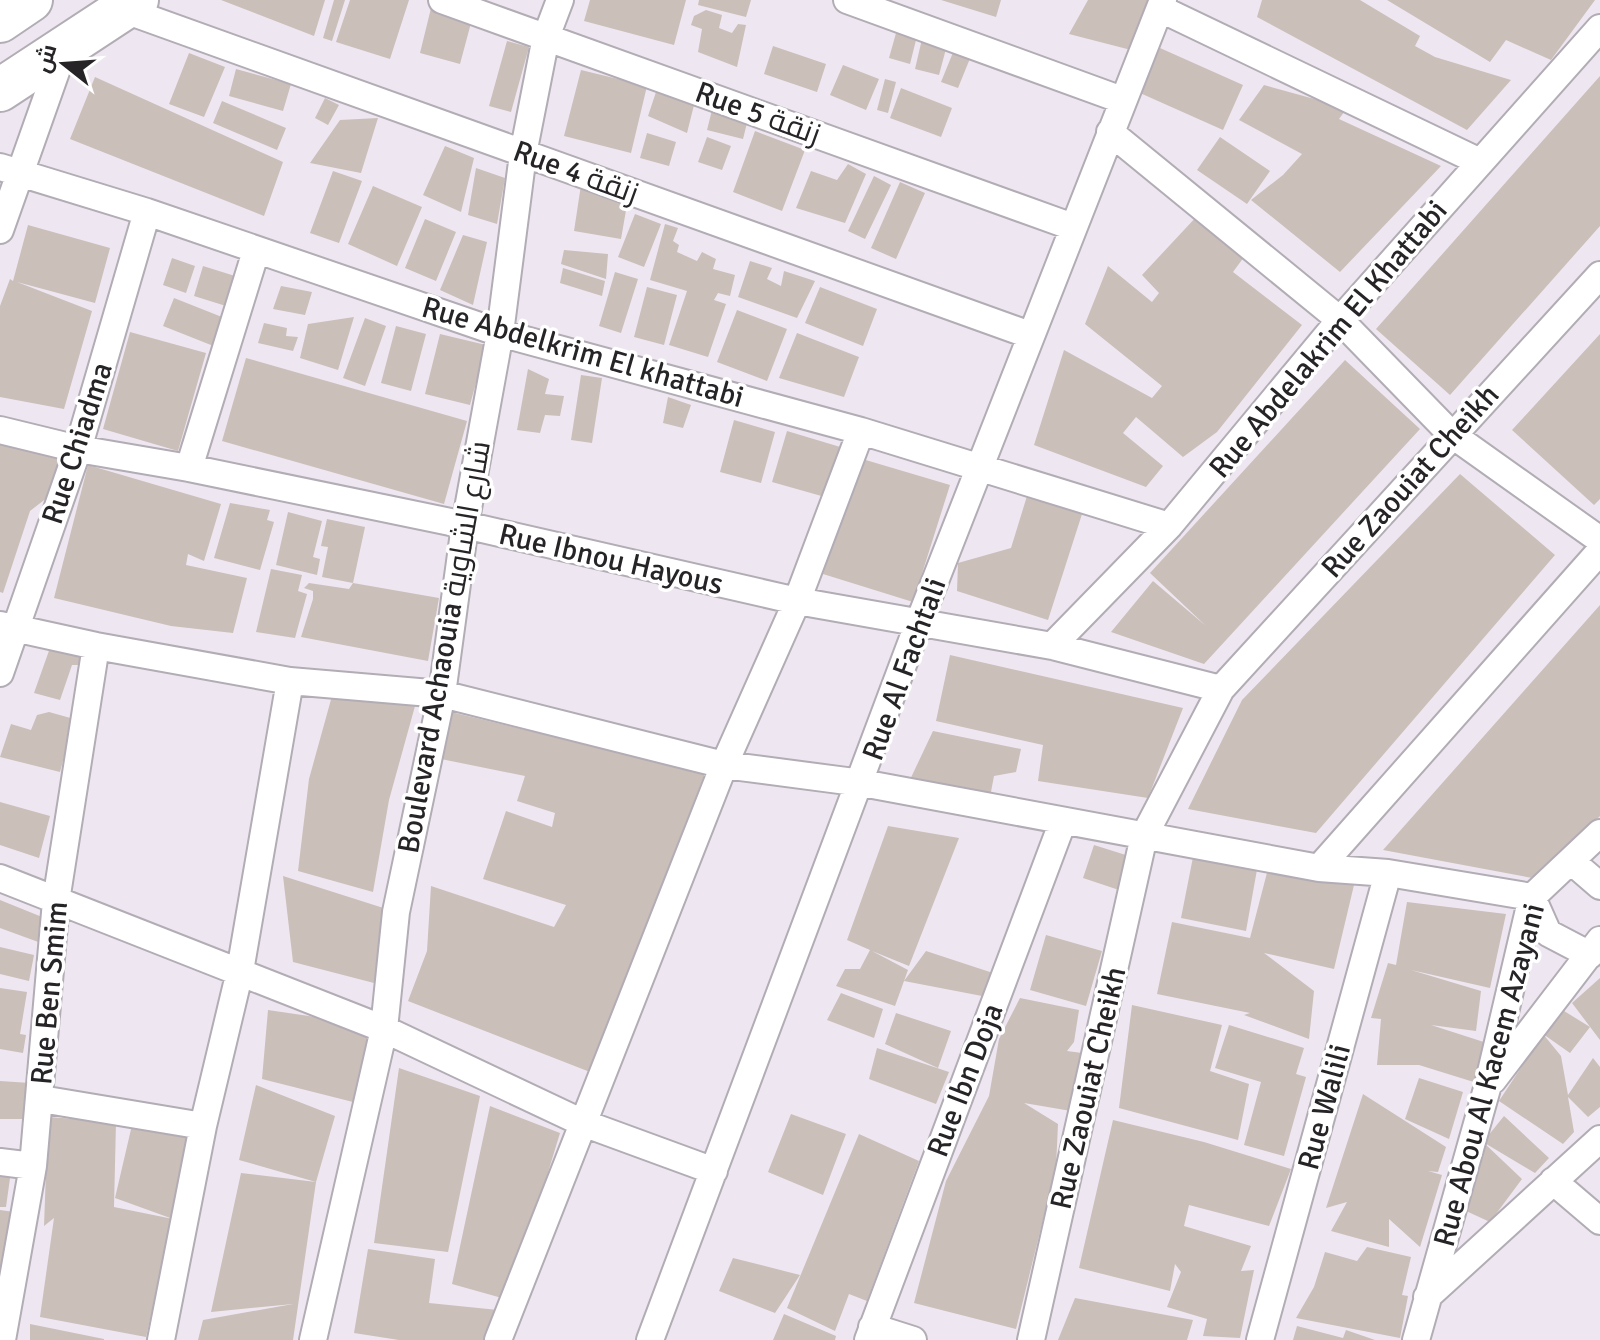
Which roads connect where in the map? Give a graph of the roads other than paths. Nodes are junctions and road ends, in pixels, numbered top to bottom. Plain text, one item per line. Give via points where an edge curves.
1 (31, 0) edge
2 (442, 0) edge
3 (560, 0) edge
4 (847, 0) edge
5 (1162, 4) edge
6 (129, 5) edge
7 (0, 21) edge
8 (1600, 28) edge
9 (546, 37) junction
10 (66, 44) junction
11 (0, 90) edge
12 (1122, 100) junction
13 (1110, 132) junction
14 (523, 154) junction
15 (1480, 162) junction
16 (9, 169) edge
17 (147, 212) junction
18 (1073, 227) junction
19 (0, 230) edge
20 (256, 251) junction
21 (1600, 275) edge
22 (1340, 320) junction
23 (500, 333) junction
24 (1030, 335) junction
25 (0, 430) edge
26 (861, 431) junction
27 (1451, 434) junction
28 (78, 449) junction
29 (189, 468) junction
30 (981, 468) junction
31 (465, 525) junction
32 (1169, 526) junction
33 (1600, 540) edge
34 (1600, 551) edge
35 (797, 601) junction
36 (919, 622) junction
37 (8, 627) edge
38 (96, 646) junction
39 (1052, 646) junction
40 (0, 673) edge
41 (290, 681) junction
42 (1221, 689) junction
43 (442, 694) junction
44 (724, 765) junction
45 (862, 783) junction
46 (1063, 821) junction
47 (1600, 833) edge
48 (1144, 836) junction
49 (1571, 861) junction
50 (1319, 868) junction
51 (1388, 873) junction
52 (0, 878) edge
53 (1600, 886) edge
54 (1532, 897) junction
55 (56, 901) junction
56 (1595, 947) edge
57 (240, 971) junction
58 (384, 1029) junction
59 (1488, 1085) junction
60 (41, 1099) junction
61 (583, 1123) junction
62 (203, 1126) junction
63 (1600, 1139) edge
64 (0, 1162) edge
65 (33, 1166) junction
66 (714, 1171) junction
67 (1553, 1181) junction
68 (1600, 1221) edge
69 (1427, 1297) junction
70 (870, 1334) edge
71 (2, 1340) edge
72 (161, 1340) edge
73 (313, 1340) edge
74 (498, 1340) edge
75 (650, 1340) edge
76 (913, 1340) edge
77 (1031, 1340) edge
78 (1260, 1340) edge
79 (1416, 1340) edge

1 - 7 main road
2 - 9 street, Rue 5 زنقة
3 - 9 street, Boulevard Achaouia شارع الشاوية
4 - 12 street
5 - 12 street, Rue Al Fachtali
5 - 15 street
6 - 10 main road
6 - 14 street, Rue 4 زنقة
8 - 15 street, Rue Abdelakrim El Khattabi
9 - 14 street, Boulevard Achaouia شارع الشاوية
9 - 18 street, Rue 5 زنقة
10 - 11 main road
10 - 16 street
12 - 13 street, Rue Al Fachtali
13 - 18 street, Rue Al Fachtali
13 - 22 street
14 - 23 street, Boulevard Achaouia شارع الشاوية
14 - 24 street, Rue 4 زنقة
15 - 22 street, Rue Abdelakrim El Khattabi
16 - 17 street, Rue Abdelkrim El khattabi
16 - 19 street
17 - 20 street, Rue Abdelkrim El khattabi
17 - 28 street, Rue Chiadma
18 - 24 street, Rue Al Fachtali
20 - 23 street, Rue Abdelkrim El khattabi
20 - 29 street
21 - 27 street, Rue Zaouiat Cheikh
22 - 27 street
22 - 32 street, Rue Abdelakrim El Khattabi
23 - 26 street, Rue Abdelkrim El khattabi
23 - 31 street, Boulevard Achaouia شارع الشاوية
24 - 30 street, Rue Al Fachtali
25 - 28 street, Rue Ibnou Hayous
26 - 30 street, Rue Abdelkrim El khattabi
26 - 35 street
27 - 33 street
27 - 42 street, Rue Zaouiat Cheikh
28 - 29 street, Rue Ibnou Hayous
28 - 37 street, Rue Chiadma
29 - 31 street, Rue Ibnou Hayous
30 - 32 street, Rue Abdelkrim El khattabi
30 - 36 street, Rue Al Fachtali
31 - 35 street, Rue Ibnou Hayous
31 - 43 street, Boulevard Achaouia شارع الشاوية
32 - 39 street, Rue Abdelakrim El Khattabi
34 - 50 street
35 - 36 street, Rue Ibnou Hayous
35 - 44 street
36 - 39 street, Rue Ibnou Hayous
36 - 45 street, Rue Al Fachtali
37 - 38 street
37 - 40 street, Rue Chiadma
38 - 41 street
38 - 55 street, Rue Ben Smim
39 - 42 street, Rue Ibnou Hayous
41 - 43 street
41 - 57 street
42 - 48 street, Rue Zaouiat Cheikh
43 - 44 street
43 - 58 street, Boulevard Achaouia شارع الشاوية via 396,912
44 - 45 street
44 - 61 street
45 - 46 street
45 - 66 street, Rue Al Fachtali
46 - 48 street
46 - 70 street, Rue Ibn Doja
47 - 49 street, Rue Abou Al Kacem Azayani
48 - 50 street
48 - 77 street, Rue Zaouiat Cheikh
49 - 53 street
49 - 54 street, Rue Abou Al Kacem Azayani
50 - 51 street
51 - 54 street
51 - 78 street, Rue Walili
52 - 55 street
54 - 56 street via 1548,933
54 - 59 street, Rue Abou Al Kacem Azayani
55 - 57 street
55 - 60 street, Rue Ben Smim
56 - 59 street
57 - 58 street
57 - 62 street
58 - 61 street
58 - 73 street, Boulevard Achaouia شارع الشاوية
59 - 69 street, Rue Abou Al Kacem Azayani
60 - 62 street
60 - 65 street, Rue Ben Smim
61 - 66 street
61 - 74 street
62 - 72 street
63 - 67 street
64 - 65 street
65 - 71 street, Rue Ben Smim
66 - 75 street, Rue Al Fachtali
67 - 68 street
67 - 69 street
69 - 79 street, Rue Abou Al Kacem Azayani
70 - 76 street

